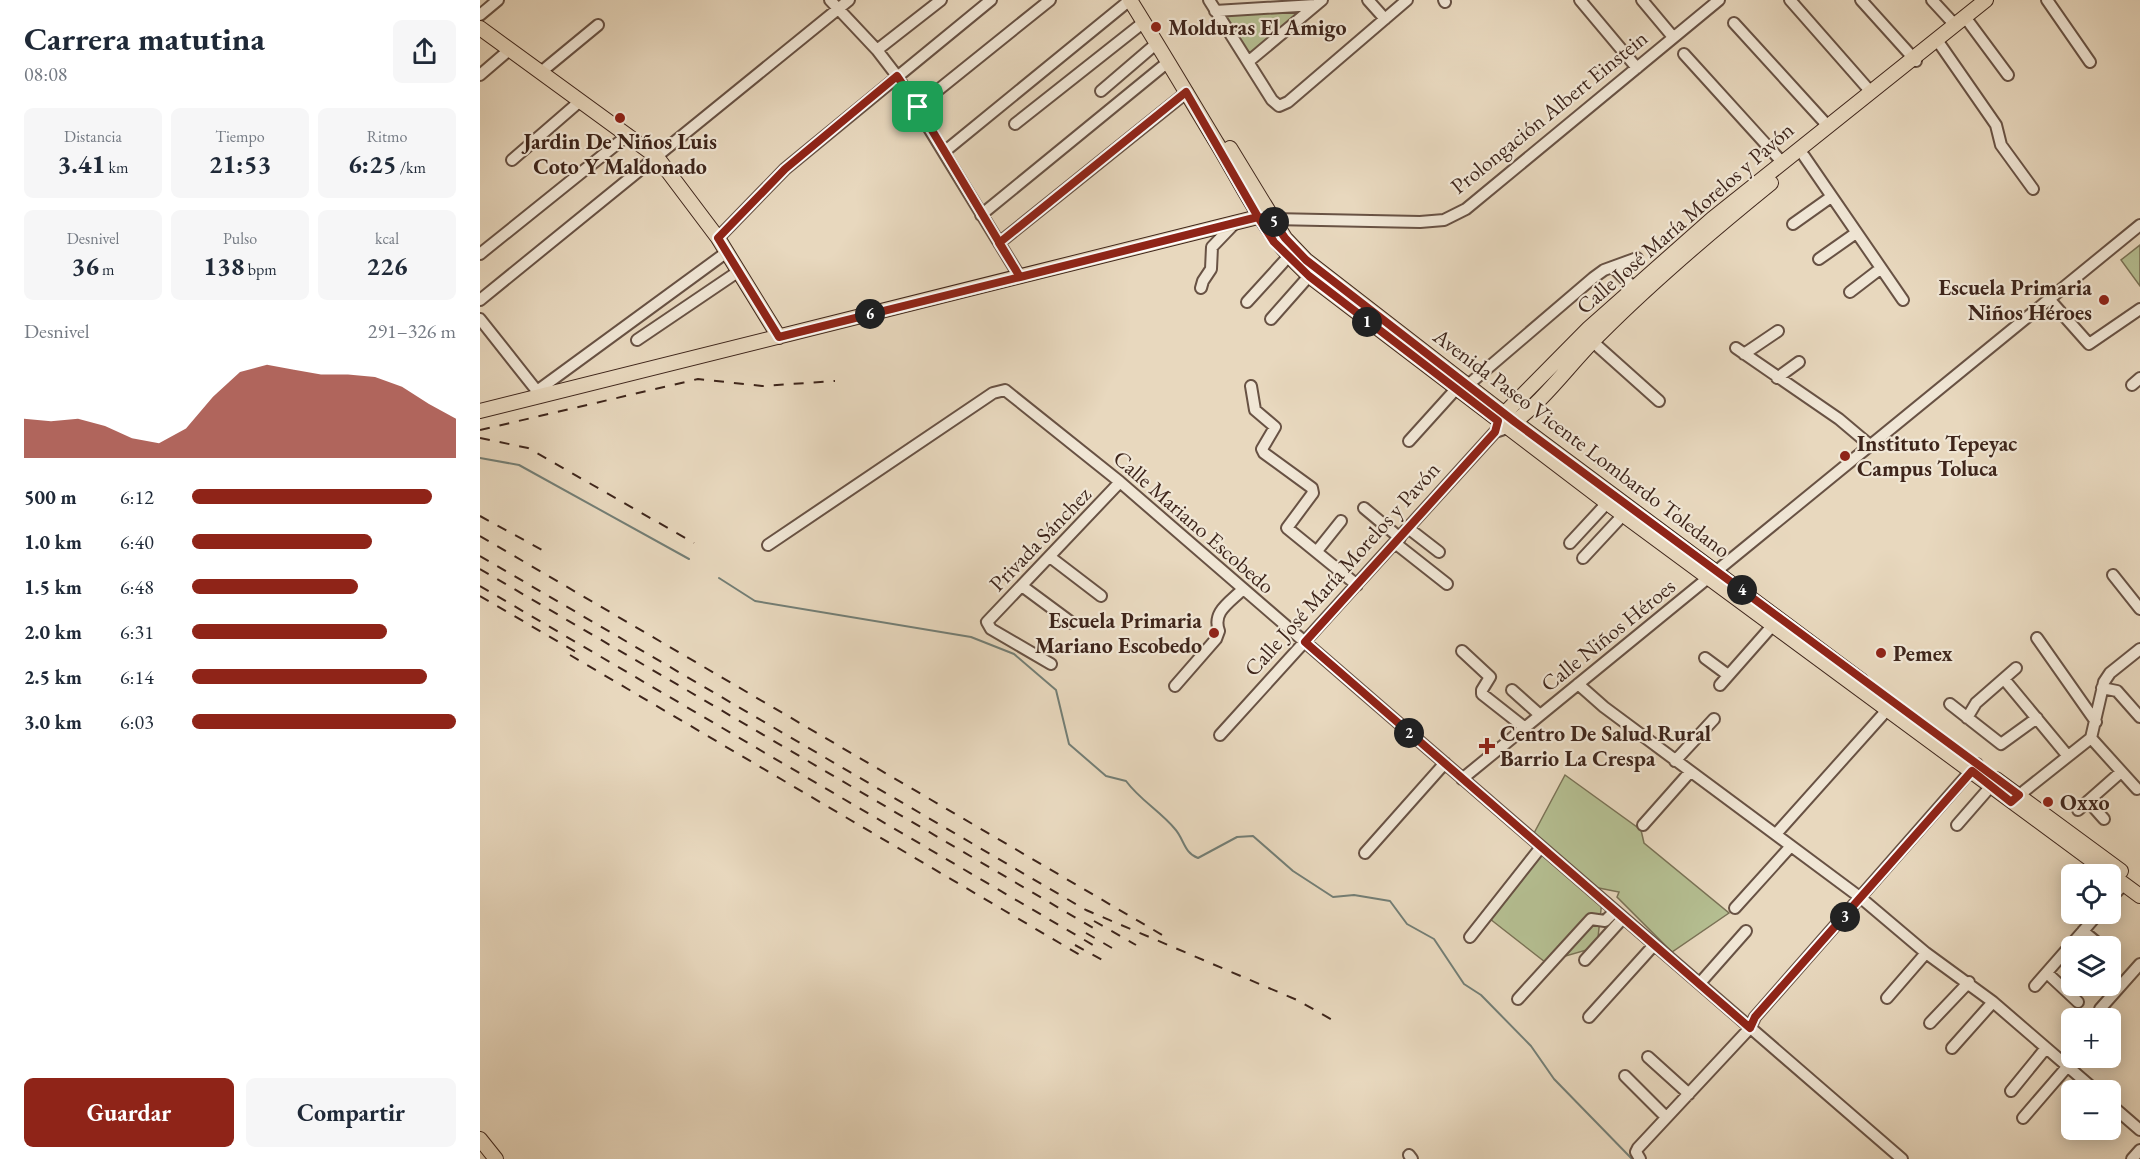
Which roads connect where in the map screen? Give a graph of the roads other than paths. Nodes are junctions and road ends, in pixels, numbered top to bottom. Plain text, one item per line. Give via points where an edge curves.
1 (498, 0) edge
2 (830, 0) edge
3 (849, 0) edge
4 (941, 0) edge
5 (991, 0) edge
6 (1050, 0) edge
7 (1130, 0) edge
8 (1141, 0) edge
9 (1209, 0) edge
10 (1368, 0) edge
11 (1407, 0) edge
12 (1580, 0) edge
13 (1642, 0) edge
14 (1719, 0) edge
15 (1790, 0) edge
16 (1861, 0) edge
17 (1932, 0) edge
18 (1986, 0) edge
19 (2048, 0) edge
20 (1318, 3) edge
21 (1706, 4) edge
22 (840, 8) junction
23 (1215, 11) junction
24 (480, 15) edge
25 (1384, 19) junction
26 (1960, 21) junction
27 (1144, 22) junction
28 (1734, 23) dead end
29 (598, 25) dead end
30 (480, 28) edge
31 (1674, 37) junction
32 (1937, 40) junction
33 (1157, 43) junction
34 (509, 50) junction
35 (878, 50) junction
36 (1684, 54) dead end
37 (1916, 57) junction
38 (1168, 62) junction
39 (1248, 62) junction
40 (2090, 62) dead end
41 (1637, 68) junction
42 (541, 72) junction
43 (480, 75) edge
44 (2008, 75) dead end
45 (897, 76) junction
46 (1870, 91) junction
47 (1101, 92) dead end
48 (1186, 92) junction
49 (579, 102) junction
50 (918, 107) junction
51 (1015, 124) dead end
52 (1827, 125) junction
53 (628, 135) junction
54 (944, 152) junction
55 (1804, 156) junction
56 (657, 157) junction
57 (512, 160) dead end
58 (1782, 162) junction
59 (2033, 189) dead end
60 (1831, 197) junction
61 (981, 215) junction
62 (1258, 217) junction
63 (1272, 219) junction
64 (1237, 222) junction
65 (1793, 224) dead end
66 (2140, 225) edge
67 (1856, 233) junction
68 (718, 238) junction
69 (999, 243) junction
70 (727, 252) junction
71 (480, 254) edge
72 (1288, 256) junction
73 (1637, 258) dead end
74 (1819, 259) dead end
75 (1613, 267) junction
76 (1880, 269) junction
77 (739, 272) junction
78 (1309, 276) junction
79 (1020, 277) junction
80 (1202, 288) dead end
81 (1634, 288) junction
82 (1850, 292) dead end
83 (2049, 299) junction
84 (480, 300) edge
85 (1903, 300) dead end
86 (1247, 302) dead end
87 (1619, 309) junction
88 (2140, 309) edge
89 (1270, 319) dead end
90 (481, 320) edge
91 (1778, 331) dead end
92 (779, 337) junction
93 (637, 340) dead end
94 (1593, 342) junction
95 (1799, 362) dead end
96 (1777, 378) junction
97 (1251, 386) dead end
98 (1462, 387) junction
99 (538, 394) junction
100 (1659, 402) dead end
101 (480, 411) edge
102 (1504, 423) junction
103 (1409, 441) dead end
104 (1871, 446) junction
105 (1120, 482) junction
106 (1606, 503) junction
107 (1364, 508) dead end
108 (1623, 515) junction
109 (1341, 521) dead end
110 (1408, 528) junction
111 (1397, 540) junction
112 (1570, 543) dead end
113 (768, 545) dead end
114 (1317, 551) junction
115 (1439, 552) dead end
116 (1050, 557) junction
117 (1583, 558) dead end
118 (1713, 575) junction
119 (2113, 575) dead end
120 (1447, 584) dead end
121 (1357, 585) junction
122 (1022, 586) junction
123 (1242, 590) junction
124 (1101, 596) dead end
125 (2140, 609) edge
126 (1072, 623) dead end
127 (1772, 626) junction
128 (2037, 638) dead end
129 (1305, 642) junction
130 (2140, 649) edge
131 (1462, 651) dead end
132 (1705, 658) dead end
133 (1052, 664) dead end
134 (2016, 668) dead end
135 (2110, 673) junction
136 (1728, 675) junction
137 (2004, 679) junction
138 (1578, 684) junction
139 (1720, 685) dead end
140 (1175, 686) dead end
141 (2102, 688) junction
142 (1512, 690) dead end
143 (2117, 692) junction
144 (2078, 700) junction
145 (2100, 701) junction
146 (1950, 704) dead end
147 (1887, 710) junction
148 (1540, 715) junction
149 (2139, 715) edge
150 (1967, 718) junction
151 (2037, 718) junction
152 (1714, 719) dead end
153 (2096, 722) junction
154 (1524, 727) junction
155 (1220, 735) dead end
156 (2091, 738) junction
157 (2067, 755) junction
158 (1675, 761) junction
159 (1445, 764) junction
160 (1975, 768) junction
161 (1690, 772) junction
162 (2121, 772) junction
163 (1462, 779) junction
164 (1991, 786) junction
165 (2137, 789) dead end
166 (2015, 799) junction
167 (2088, 801) junction
168 (2078, 810) dead end
169 (2104, 819) dead end
170 (1643, 825) dead end
171 (1957, 825) dead end
172 (1776, 834) junction
173 (1791, 846) junction
174 (1541, 847) junction
175 (1365, 853) dead end
176 (2135, 886) edge
177 (2121, 894) edge
178 (1861, 898) junction
179 (1736, 908) dead end
180 (1619, 914) junction
181 (2089, 924) edge
182 (1746, 931) dead end
183 (2083, 931) junction
184 (2089, 936) edge
185 (1470, 937) dead end
186 (1654, 945) junction
187 (1926, 953) junction
188 (1585, 960) dead end
189 (2140, 964) edge
190 (2047, 973) junction
191 (1969, 982) junction
192 (1700, 983) junction
193 (2035, 986) dead end
194 (1887, 998) dead end
195 (1518, 999) dead end
196 (1993, 1002) junction
197 (2078, 1002) dead end
198 (2101, 1008) edge
199 (1590, 1017) dead end
200 (1930, 1023) dead end
201 (1750, 1028) junction
202 (1952, 1048) dead end
203 (2046, 1048) junction
204 (1648, 1057) dead end
205 (2061, 1062) edge
206 (2066, 1068) edge
207 (2068, 1068) edge
208 (1625, 1076) dead end
209 (2083, 1080) edge
210 (2011, 1090) dead end
211 (1689, 1094) junction
212 (2121, 1114) edge
213 (1666, 1117) junction
214 (2023, 1118) dead end
215 (2140, 1130) edge
216 (480, 1138) edge
217 (2140, 1150) edge
218 (496, 1159) edge
219 (1640, 1159) edge
220 (1902, 1159) edge
221 (2132, 1159) edge

1 - 24 street
2 - 22 street
3 - 22 street
4 - 35 street
5 - 45 street
6 - 50 street
7 - 27 main road, Avenida Paseo Vicente Lombardo Toledano
7 - 54 street
8 - 63 main road, Avenida Paseo Vicente Lombardo Toledano
9 - 23 street
10 - 25 street
11 - 25 street
12 - 41 street
13 - 31 street
14 - 21 street, Prolongación Albert Einstein
15 - 46 street
16 - 37 street
17 - 26 street
18 - 26 main road, Calle José María Morelos y Pavón
19 - 40 street
20 - 23 street
20 - 39 street
21 - 31 street, Prolongación Albert Einstein
22 - 35 street
22 - 56 street
23 - 39 street
25 - 39 street via 1281,106 1275,105
26 - 32 main road, Calle José María Morelos y Pavón
26 - 44 street
27 - 33 main road, Avenida Paseo Vicente Lombardo Toledano
27 - 51 street
28 - 52 street
29 - 42 street
30 - 34 main road
31 - 41 street, Prolongación Albert Einstein
32 - 37 main road, Calle José María Morelos y Pavón
32 - 59 street via 1996,125 2001,145
33 - 38 main road, Avenida Paseo Vicente Lombardo Toledano
33 - 47 street
34 - 42 main road
34 - 43 street
35 - 45 street
36 - 58 street
37 - 46 main road, Calle José María Morelos y Pavón
37 - 55 main road, Calle José María Morelos y Pavón
38 - 48 main road, Avenida Paseo Vicente Lombardo Toledano
38 - 61 street
41 - 63 street, Prolongación Albert Einstein via 1466,209 1444,220
42 - 49 main road
45 - 50 street
45 - 68 street via 785,169
46 - 52 main road, Calle José María Morelos y Pavón
48 - 62 main road, Avenida Paseo Vicente Lombardo Toledano
48 - 69 street
49 - 53 main road
49 - 57 street
50 - 54 street
52 - 58 main road, Calle José María Morelos y Pavón
53 - 56 main road
53 - 71 street
54 - 61 street
55 - 60 street
55 - 87 main road, Calle José María Morelos y Pavón
56 - 68 main road
56 - 84 street
58 - 81 main road, Calle José María Morelos y Pavón
60 - 65 street
60 - 67 street
61 - 69 street
62 - 63 main road, Prolongación Albert Einstein
62 - 64 main road, Prolongación Albert Einstein
62 - 72 main road, Avenida Paseo Vicente Lombardo Toledano
63 - 98 main road, Avenida Paseo Vicente Lombardo Toledano via 1306,260
64 - 79 main road, Prolongación Albert Einstein
64 - 80 street via 1212,247 1211,269
66 - 83 street, Calle Niños Héroes
67 - 74 street
67 - 76 street
68 - 70 main road
69 - 79 street
70 - 77 main road
70 - 99 street
72 - 78 main road, Avenida Paseo Vicente Lombardo Toledano
72 - 86 street
73 - 75 street
75 - 81 street
75 - 98 street via 1593,278
76 - 82 street
76 - 85 street
77 - 92 main road
77 - 93 street
78 - 89 street
78 - 98 main road, Avenida Paseo Vicente Lombardo Toledano
79 - 92 main road, Prolongación Albert Einstein
81 - 87 main road, Calle José María Morelos y Pavón
83 - 88 street via 2089,344
83 - 104 street, Calle Niños Héroes
87 - 94 main road, Calle José María Morelos y Pavón
87 - 102 main road, Calle José María Morelos y Pavón
90 - 99 street
91 - 96 street via 1740,351
92 - 99 main road, Prolongación Albert Einstein
94 - 100 street
94 - 102 main road, Calle José María Morelos y Pavón via 1536,404
95 - 96 street
96 - 104 street via 1839,419
97 - 114 street via 1255,410 1275,427 1262,449 1264,453 1312,488 1313,493 1287,528
98 - 102 main road, Avenida Paseo Vicente Lombardo Toledano
98 - 103 street
99 - 101 main road, Prolongación Albert Einstein
102 - 106 main road, Avenida Paseo Vicente Lombardo Toledano
102 - 110 street, Calle José María Morelos y Pavón
102 - 118 main road, Avenida Paseo Vicente Lombardo Toledano
104 - 118 street, Calle Niños Héroes
105 - 113 street, Calle Mariano Escobedo via 1005,390 993,393
105 - 116 street, Privada Sánchez
105 - 123 street, Calle Mariano Escobedo
106 - 108 main road, Avenida Paseo Vicente Lombardo Toledano
106 - 112 street
107 - 111 street
108 - 117 street
108 - 118 main road, Avenida Paseo Vicente Lombardo Toledano
109 - 114 street
110 - 111 street, Calle José María Morelos y Pavón
110 - 115 street
111 - 120 street
111 - 121 street, Calle José María Morelos y Pavón
114 - 121 street
116 - 122 street, Privada Sánchez
116 - 124 street
118 - 127 main road, Avenida Paseo Vicente Lombardo Toledano
118 - 138 street, Calle Niños Héroes
118 - 160 main road, Avenida Paseo Vicente Lombardo Toledano
119 - 125 street
121 - 129 street, Calle José María Morelos y Pavón
122 - 126 street
122 - 133 street, Privada Sánchez via 987,622 991,629
123 - 129 street, Calle Mariano Escobedo
123 - 140 street via 1218,614 1216,639
127 - 136 street
127 - 147 main road, Avenida Paseo Vicente Lombardo Toledano
128 - 144 street
129 - 155 street, Calle José María Morelos y Pavón
129 - 159 street, Calle Mariano Escobedo
130 - 135 street
131 - 154 street via 1490,677 1482,694
132 - 136 street
134 - 137 street
135 - 141 street
135 - 143 street
136 - 139 street
137 - 150 street via 1976,703
137 - 151 street
138 - 148 street, Calle Niños Héroes
138 - 158 street
141 - 143 street
141 - 145 street
142 - 148 street
143 - 149 street
144 - 145 street
144 - 153 street
145 - 153 street
146 - 150 street
147 - 160 main road, Avenida Paseo Vicente Lombardo Toledano
147 - 172 street
148 - 154 street, Calle Niños Héroes
150 - 151 street via 2001,744
151 - 157 street
152 - 158 street
153 - 156 street
154 - 163 street, Calle Niños Héroes
156 - 157 street
156 - 162 street
157 - 166 street
158 - 161 street
159 - 163 street, Calle Mariano Escobedo
159 - 175 street
160 - 164 main road, Avenida Paseo Vicente Lombardo Toledano
160 - 166 main road, Avenida Paseo Vicente Lombardo Toledano
160 - 178 street
161 - 170 street
161 - 172 street
162 - 165 street
162 - 167 street
163 - 174 street, Calle Mariano Escobedo
164 - 166 main road, Avenida Paseo Vicente Lombardo Toledano
164 - 171 street
166 - 176 main road, Avenida Paseo Vicente Lombardo Toledano
167 - 168 street
167 - 169 street
172 - 173 street
173 - 178 street
173 - 179 street
174 - 180 street, Calle Mariano Escobedo
174 - 185 street
176 - 177 street
178 - 187 street
178 - 201 street via 1755,1017
180 - 186 street, Calle Mariano Escobedo
180 - 188 street
180 - 195 street via 1605,921 1592,918
181 - 183 street
182 - 192 street
183 - 184 street
183 - 190 street
186 - 192 street, Calle Mariano Escobedo
186 - 199 street
187 - 191 street
187 - 194 street
189 - 198 street
190 - 193 street
190 - 197 street
191 - 196 street
191 - 200 street
192 - 201 street, Calle Mariano Escobedo
196 - 202 street
196 - 203 street
201 - 211 street
201 - 220 street, Calle Mariano Escobedo
203 - 205 street
203 - 210 street
204 - 211 street
206 - 214 street
207 - 209 street
208 - 213 street
211 - 213 street
212 - 215 street
213 - 219 street via 1638,1148
216 - 218 main road
217 - 221 street

